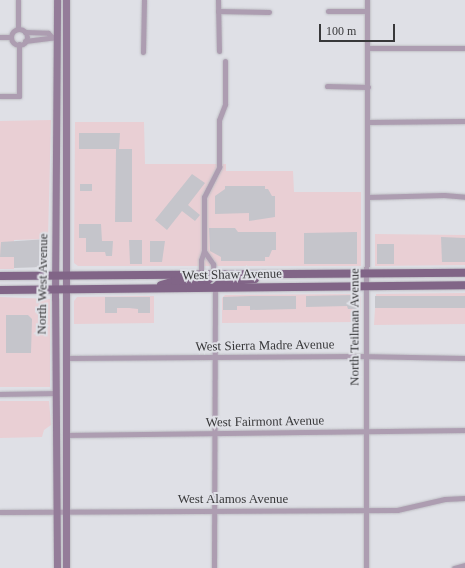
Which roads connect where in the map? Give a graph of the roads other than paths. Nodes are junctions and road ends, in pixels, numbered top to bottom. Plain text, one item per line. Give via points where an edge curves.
1 (18, 0) edge
2 (57, 0) edge
3 (66, 0) edge
4 (144, 0) edge
5 (218, 0) edge
6 (367, 0) edge
7 (218, 11) junction
8 (328, 11) dead end
9 (367, 11) junction
10 (269, 12) dead end
11 (18, 29) junction
12 (25, 32) junction
13 (43, 33) junction
14 (0, 37) edge
15 (11, 37) junction
16 (55, 37) junction
17 (43, 40) junction
18 (25, 41) junction
19 (19, 44) junction
20 (368, 48) junction
21 (465, 48) edge
22 (143, 52) dead end
23 (219, 52) dead end
24 (225, 61) dead end
25 (327, 86) dead end
26 (368, 87) junction
27 (66, 88) junction
28 (0, 96) edge
29 (465, 121) edge
30 (368, 122) junction
31 (57, 133) junction
32 (66, 176) junction
33 (367, 197) junction
34 (465, 198) edge
35 (204, 251) junction
36 (465, 273) edge
37 (366, 274) junction
38 (201, 275) junction
39 (214, 275) junction
40 (265, 275) junction
41 (0, 276) edge
42 (55, 276) junction
43 (66, 276) junction
44 (465, 285) edge
45 (366, 286) junction
46 (215, 287) junction
47 (151, 288) junction
48 (0, 290) edge
49 (55, 290) junction
50 (66, 290) junction
51 (366, 357) junction
52 (66, 358) junction
53 (214, 358) junction
54 (465, 358) edge
55 (56, 393) junction
56 (0, 394) edge
57 (465, 430) edge
58 (366, 432) junction
59 (214, 434) junction
60 (66, 435) junction
61 (66, 453) junction
62 (465, 498) edge
63 (366, 509) junction
64 (214, 510) junction
65 (57, 511) junction
66 (66, 511) junction
67 (0, 512) edge
68 (465, 565) edge
69 (57, 568) edge
70 (66, 568) edge
71 (214, 568) edge
72 (366, 568) edge
73 (454, 568) edge

1 - 11 street
2 - 16 main road, North West Avenue
3 - 27 main road, North West Avenue
4 - 22 street
5 - 7 street
6 - 9 street, North Teilman Avenue
7 - 10 street
7 - 23 street
8 - 9 street
9 - 20 street, North Teilman Avenue
11 - 12 street
11 - 15 street
12 - 13 street
12 - 18 street
13 - 16 street
13 - 17 street
14 - 15 street
15 - 19 street via 14,43
16 - 17 street
16 - 27 main road via 62,41 62,70
16 - 31 main road, North West Avenue
17 - 18 street
18 - 19 street
19 - 28 street via 19,96
20 - 21 street
20 - 26 street, North Teilman Avenue
24 - 35 street via 225,104 219,120 219,166 204,197
25 - 26 street
26 - 30 street, North Teilman Avenue
27 - 32 main road, North West Avenue
29 - 30 street
30 - 33 street, North Teilman Avenue
31 - 32 main road via 62,138 62,169
31 - 42 main road, North West Avenue
32 - 43 main road, North West Avenue
33 - 34 street via 444,195
33 - 37 street, North Teilman Avenue
35 - 38 street via 200,260
35 - 39 street via 213,264
36 - 37 main road, West Shaw Avenue
37 - 40 main road, West Shaw Avenue
37 - 45 street, North Teilman Avenue
38 - 39 main road, West Shaw Avenue
38 - 43 main road, West Shaw Avenue
39 - 40 main road, West Shaw Avenue
39 - 47 main road via 210,280 175,281
40 - 46 main road via 249,280 220,282
41 - 42 main road, West Shaw Avenue
42 - 43 main road, West Shaw Avenue
42 - 49 main road, North West Avenue
43 - 50 main road, North West Avenue
44 - 45 main road, West Shaw Avenue
45 - 46 main road, West Shaw Avenue
45 - 51 street, North Teilman Avenue
46 - 47 main road, West Shaw Avenue
46 - 53 street
47 - 50 main road, West Shaw Avenue
48 - 49 main road, West Shaw Avenue
49 - 50 main road, West Shaw Avenue
49 - 55 main road, North West Avenue
50 - 52 main road, North West Avenue
51 - 53 street, West Sierra Madre Avenue
51 - 54 street, West Sierra Madre Avenue
51 - 58 street, North Teilman Avenue
52 - 53 street, West Sierra Madre Avenue
52 - 60 main road, North West Avenue
53 - 59 street
55 - 56 street
55 - 61 main road via 61,400 62,442
55 - 65 main road, North West Avenue
57 - 58 street, West Fairmont Avenue
58 - 59 street, West Fairmont Avenue
58 - 63 street, North Teilman Avenue
59 - 60 street, West Fairmont Avenue
59 - 64 street
60 - 61 main road, North West Avenue
61 - 66 main road, North West Avenue
62 - 63 street, West Alamos Avenue via 445,499 397,510
63 - 64 street, West Alamos Avenue
63 - 72 street, North Teilman Avenue
64 - 66 street, West Alamos Avenue
64 - 71 street
65 - 66 street, West Alamos Avenue
65 - 67 street, West Alamos Avenue
65 - 69 main road, North West Avenue
66 - 70 main road, North West Avenue
68 - 73 street

